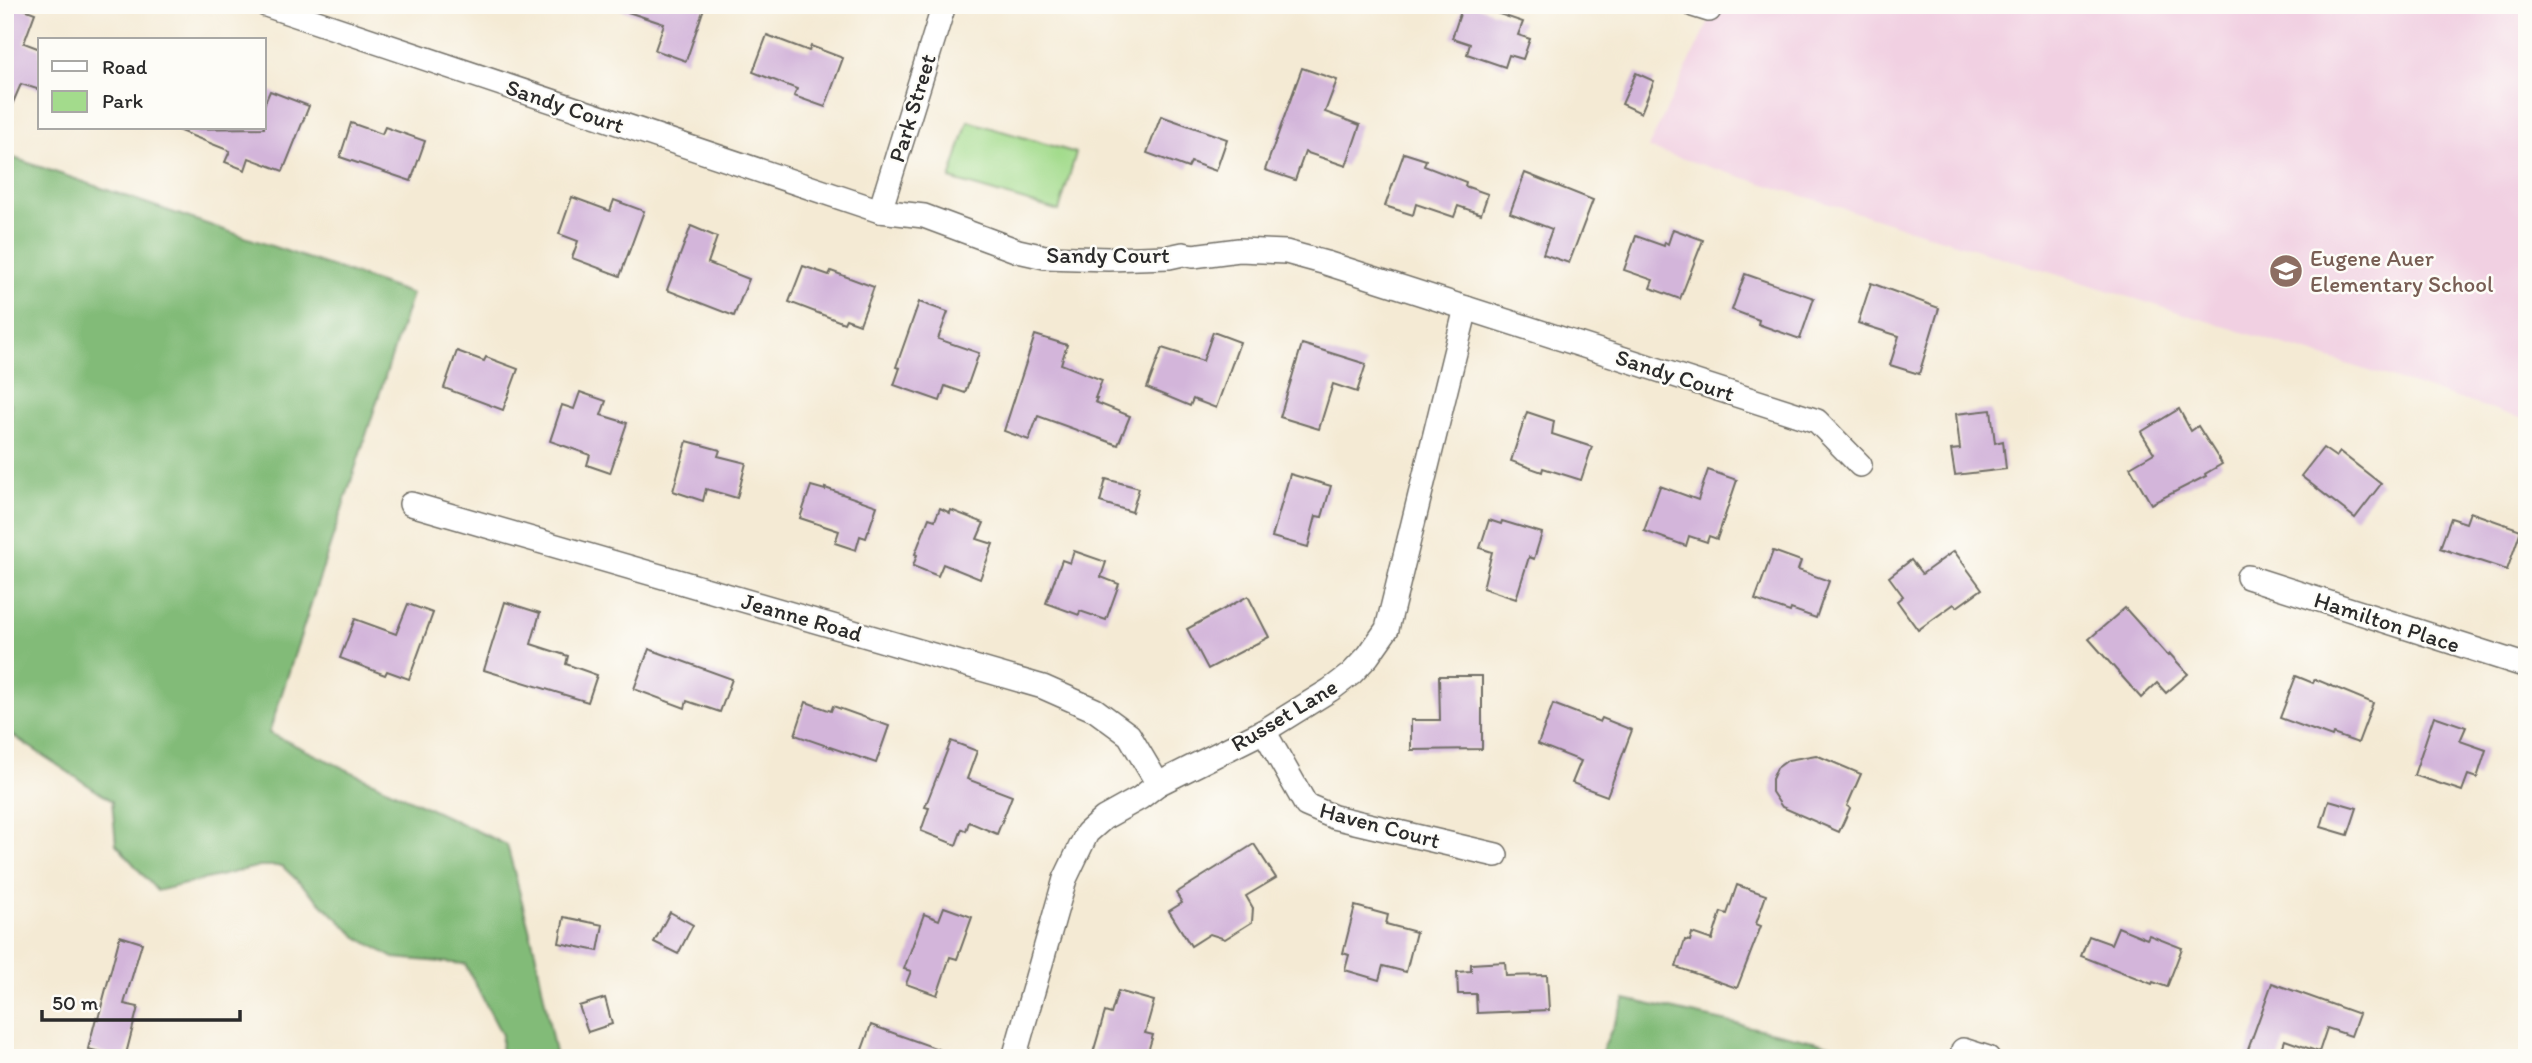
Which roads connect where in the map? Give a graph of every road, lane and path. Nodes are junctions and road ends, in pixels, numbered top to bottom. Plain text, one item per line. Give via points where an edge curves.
1 (266, 5) edge
2 (944, 5) edge
3 (880, 211) junction
4 (1466, 308) junction
5 (1860, 465) dead end
6 (411, 504) dead end
7 (2248, 577) dead end
8 (2527, 666) edge
9 (1264, 731) junction
10 (1158, 784) junction
11 (1496, 855) dead end
12 (1963, 1050) dead end
13 (1014, 1058) edge
14 (1988, 1058) edge

1 - 3 street, Sandy Court
2 - 3 street, Park Street
3 - 4 street, Sandy Court via 924,216 1045,257 1108,259 1286,251
4 - 5 street, Sandy Court via 1817,421
4 - 9 street, Russet Lane via 1387,629 1351,674
6 - 10 street, Jeanne Road via 1043,687 1095,710 1129,735
7 - 8 street, Hamilton Place
9 - 10 street, Russet Lane
9 - 11 street, Haven Court via 1306,805 1334,817
10 - 13 street, Russet Lane via 1087,833 1065,879
12 - 14 street

